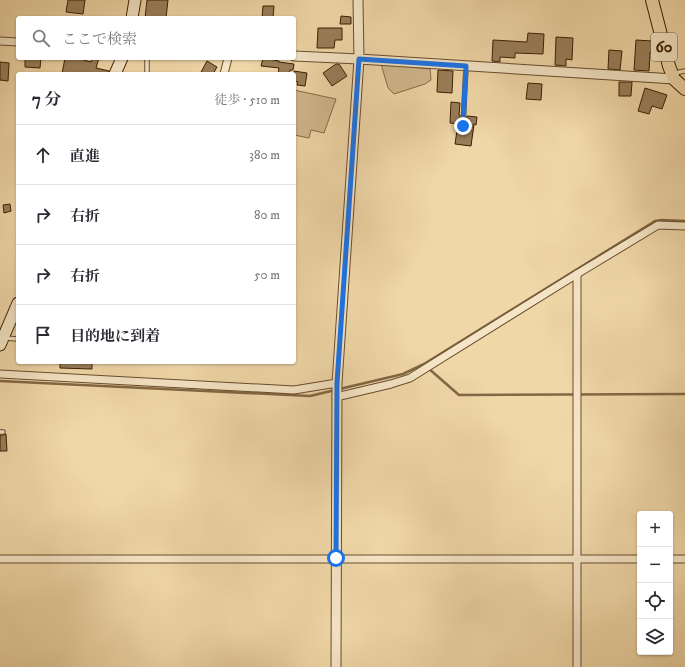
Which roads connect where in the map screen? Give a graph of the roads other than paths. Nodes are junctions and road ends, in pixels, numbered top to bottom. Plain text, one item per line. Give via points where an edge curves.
1 (135, 0) edge
2 (358, 0) edge
3 (652, 0) edge
4 (132, 16) edge
5 (0, 41) edge
6 (16, 42) edge
7 (296, 56) edge
8 (359, 59) junction
9 (121, 60) edge
10 (147, 60) edge
11 (228, 60) edge
12 (466, 66) junction
13 (685, 70) edge
14 (116, 72) edge
15 (147, 72) edge
16 (224, 72) edge
17 (673, 76) junction
18 (685, 88) edge
19 (463, 126) dead end
20 (685, 226) edge
21 (577, 274) junction
22 (16, 308) edge
23 (16, 339) edge
24 (2, 342) edge
25 (0, 374) edge
26 (337, 383) junction
27 (336, 397) junction
28 (336, 558) junction
29 (0, 559) edge
30 (577, 559) junction
31 (637, 559) edge
32 (673, 559) edge
33 (685, 559) edge
34 (336, 667) edge
35 (577, 667) edge

1 - 4 main road
2 - 8 street
3 - 17 main road, 60
5 - 6 street
7 - 8 street
8 - 12 street
8 - 26 street
9 - 14 main road
10 - 15 lane
11 - 16 street
12 - 17 street
12 - 19 lane
13 - 17 lane
17 - 18 main road, 60
20 - 21 street via 658,225
21 - 27 street via 410,378
21 - 30 street
22 - 24 main road
23 - 24 lane
25 - 26 street via 294,390
26 - 27 street
27 - 28 street
28 - 29 street
28 - 30 street
28 - 34 street
30 - 31 street
30 - 35 street
32 - 33 street

